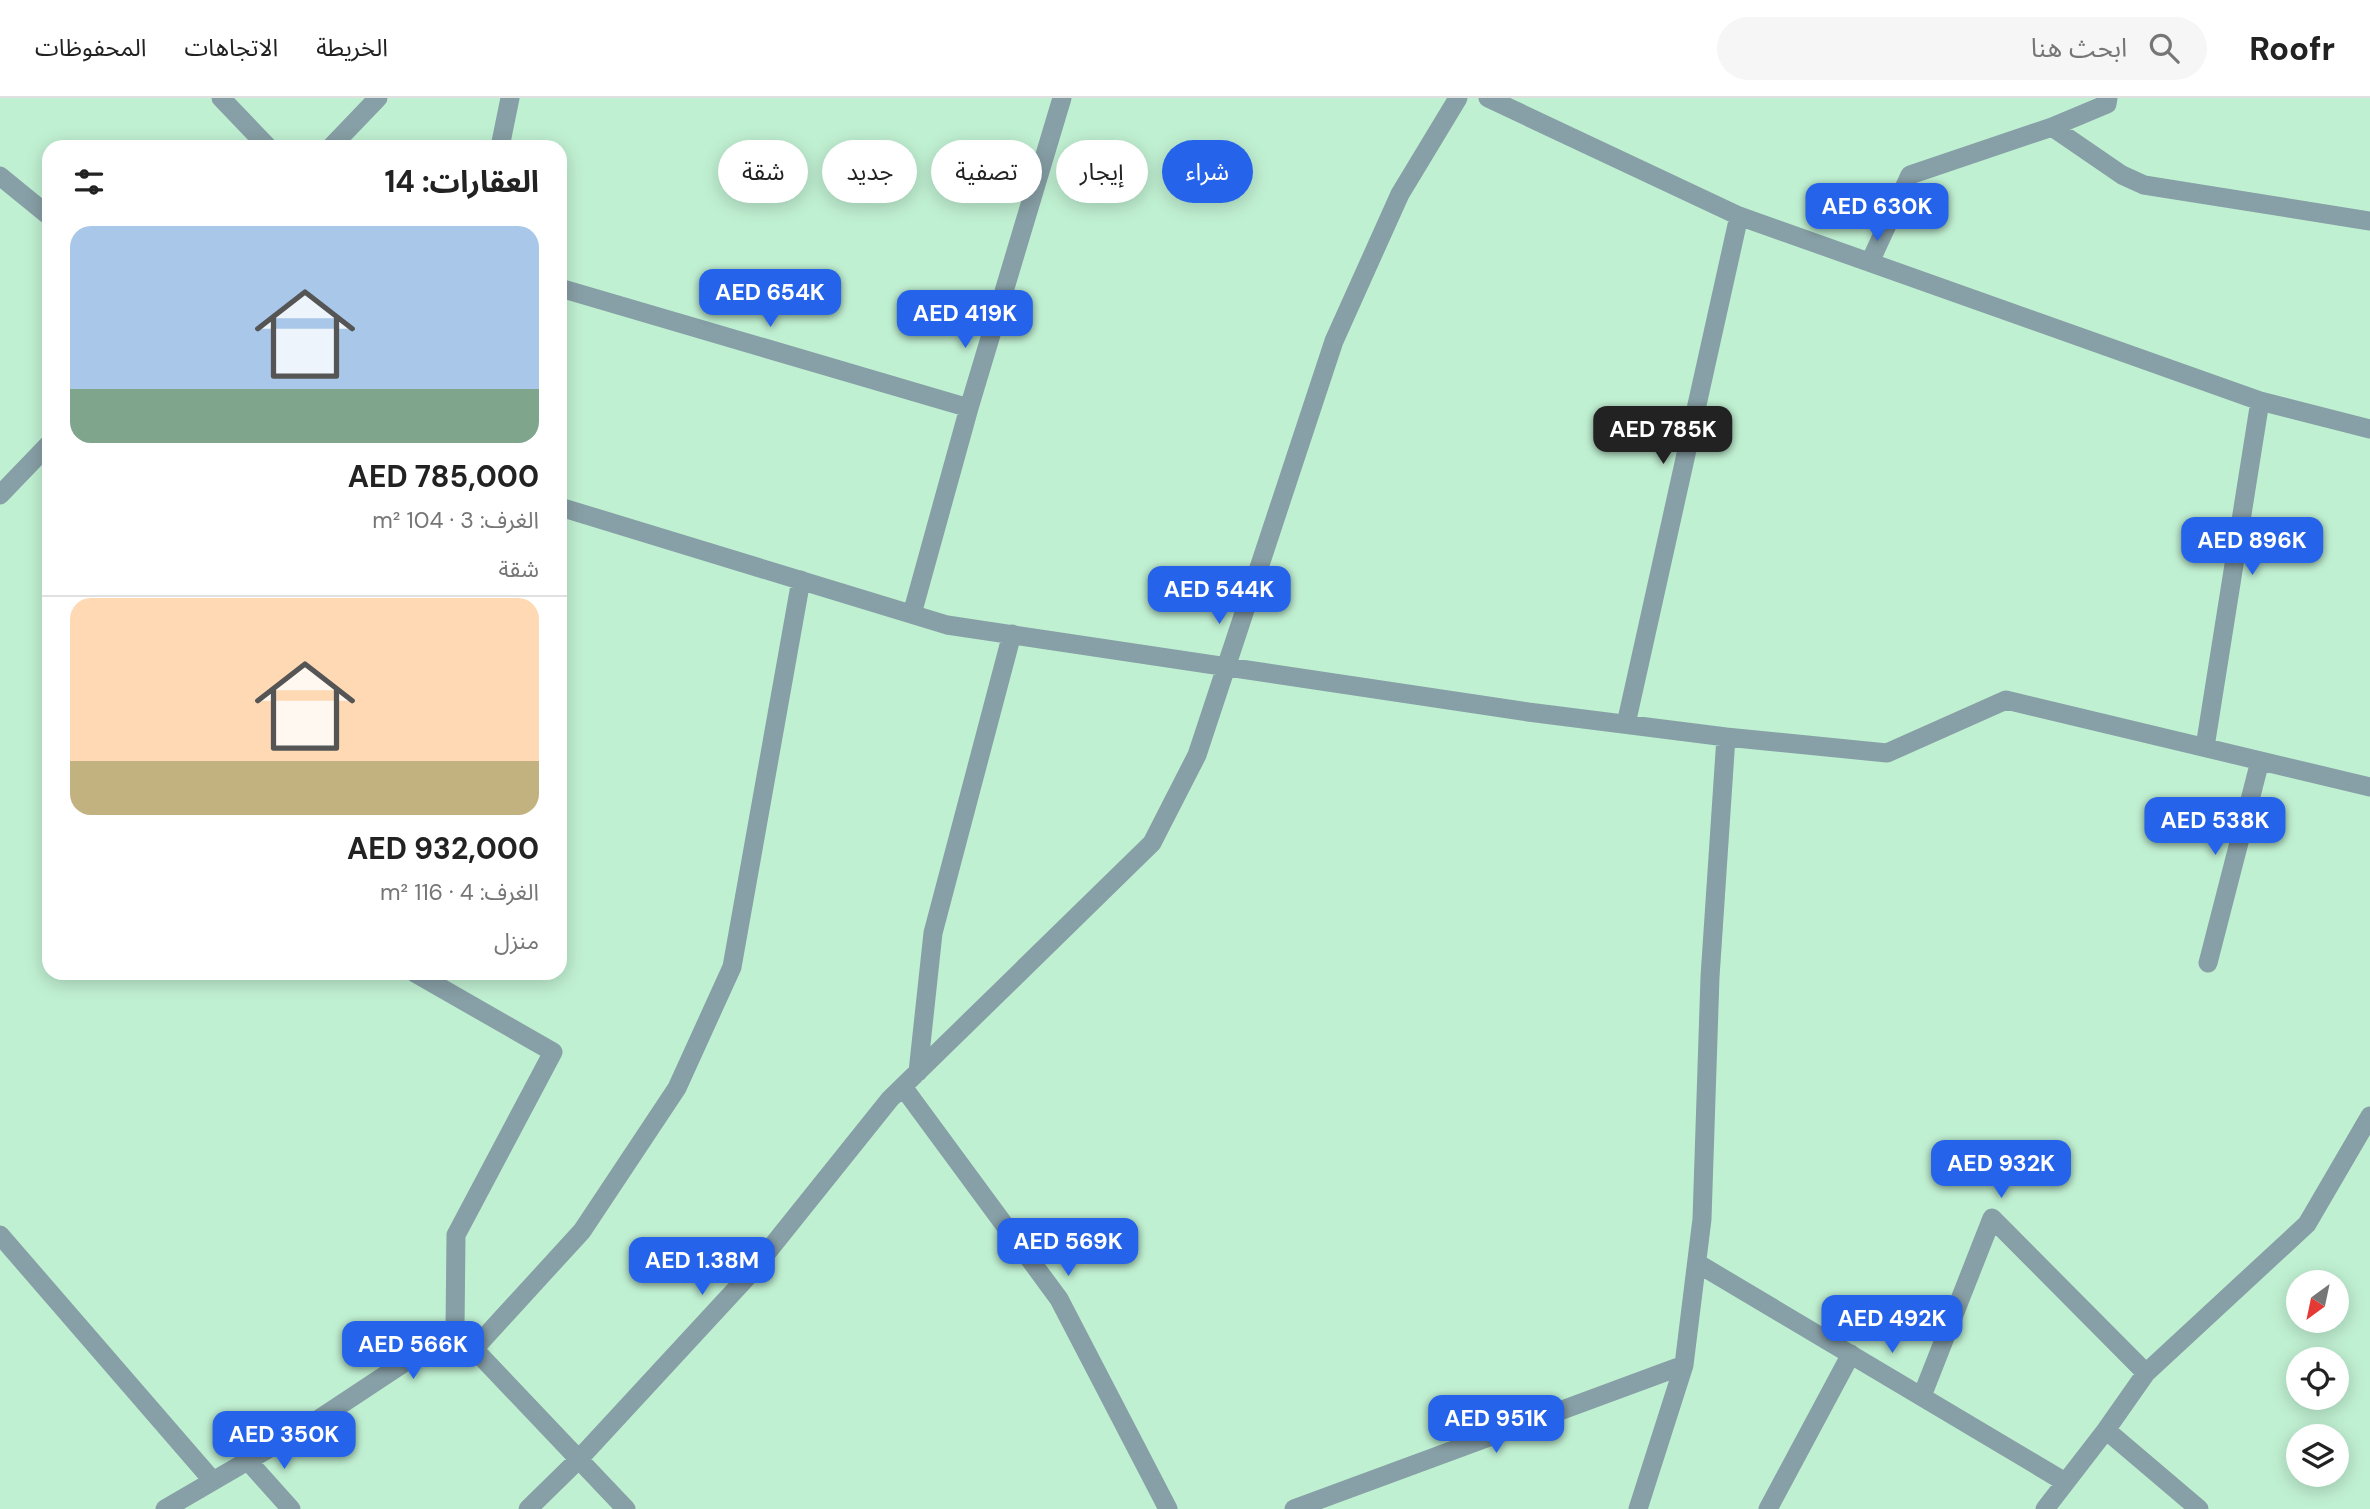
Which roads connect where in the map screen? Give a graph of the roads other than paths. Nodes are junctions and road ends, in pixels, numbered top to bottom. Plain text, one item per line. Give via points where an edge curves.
1 (221, 98) edge
2 (378, 98) edge
3 (510, 98) edge
4 (1062, 98) edge
5 (1458, 98) edge
6 (1488, 98) edge
7 (2108, 98) edge
8 (2052, 127) junction
9 (261, 140) edge
10 (338, 140) edge
11 (501, 140) edge
12 (0, 176) edge
13 (42, 210) edge
14 (1739, 216) junction
15 (2370, 220) edge
16 (1870, 262) junction
17 (567, 290) edge
18 (2260, 401) junction
19 (969, 408) junction
20 (2370, 429) edge
21 (42, 451) edge
22 (0, 495) edge
23 (567, 509) edge
24 (801, 580) junction
25 (912, 614) junction
26 (1012, 634) junction
27 (1226, 667) junction
28 (1626, 724) junction
29 (1727, 737) junction
30 (2205, 747) junction
31 (2260, 761) junction
32 (2370, 787) edge
33 (2208, 963) dead end
34 (427, 980) edge
35 (918, 1072) junction
36 (903, 1087) junction
37 (2370, 1116) edge
38 (0, 1235) edge
39 (1697, 1263) junction
40 (455, 1329) junction
41 (474, 1349) junction
42 (1851, 1354) junction
43 (1684, 1365) junction
44 (2146, 1373) junction
45 (1922, 1396) junction
46 (2106, 1430) junction
47 (579, 1459) junction
48 (248, 1461) junction
49 (213, 1481) junction
50 (2066, 1482) junction
51 (1327, 1503) edge
52 (165, 1509) edge
53 (291, 1509) edge
54 (528, 1509) edge
55 (626, 1509) edge
56 (1168, 1509) edge
57 (1294, 1509) edge
58 (1638, 1509) edge
59 (1768, 1509) edge
60 (2045, 1509) edge
61 (2199, 1509) edge

1 - 9 street
2 - 10 street
3 - 11 street
4 - 19 street
5 - 27 street via 1399,194 1334,341
6 - 14 street
7 - 8 street via 2107,104
8 - 15 street via 2122,175 2144,184
8 - 16 street via 1910,175
12 - 13 street
14 - 16 street
14 - 28 street
16 - 18 street
17 - 19 street
18 - 20 street
18 - 30 street
19 - 25 street
21 - 22 street
23 - 24 street
24 - 25 street
24 - 41 street via 732,967 677,1088 582,1231
25 - 26 street via 947,625
26 - 27 street
26 - 35 street via 933,933
27 - 28 street
27 - 35 street via 1197,755 1152,843
28 - 29 street
29 - 30 street via 1887,753 2006,701
29 - 39 street
30 - 31 street
31 - 32 street
31 - 33 street
34 - 40 street via 553,1052 456,1235
35 - 36 street
36 - 47 street via 749,1275
36 - 56 street via 1059,1299
37 - 44 street via 2307,1224
38 - 49 street
39 - 42 street
39 - 43 street
40 - 41 street
40 - 48 street
41 - 47 street
42 - 45 street
42 - 59 street
43 - 51 street
43 - 58 street
44 - 45 street via 1992,1218
44 - 46 street
45 - 50 street
46 - 50 street
46 - 61 street
47 - 54 street
47 - 55 street
48 - 49 street
48 - 53 street
49 - 52 street
50 - 60 street
51 - 57 street

